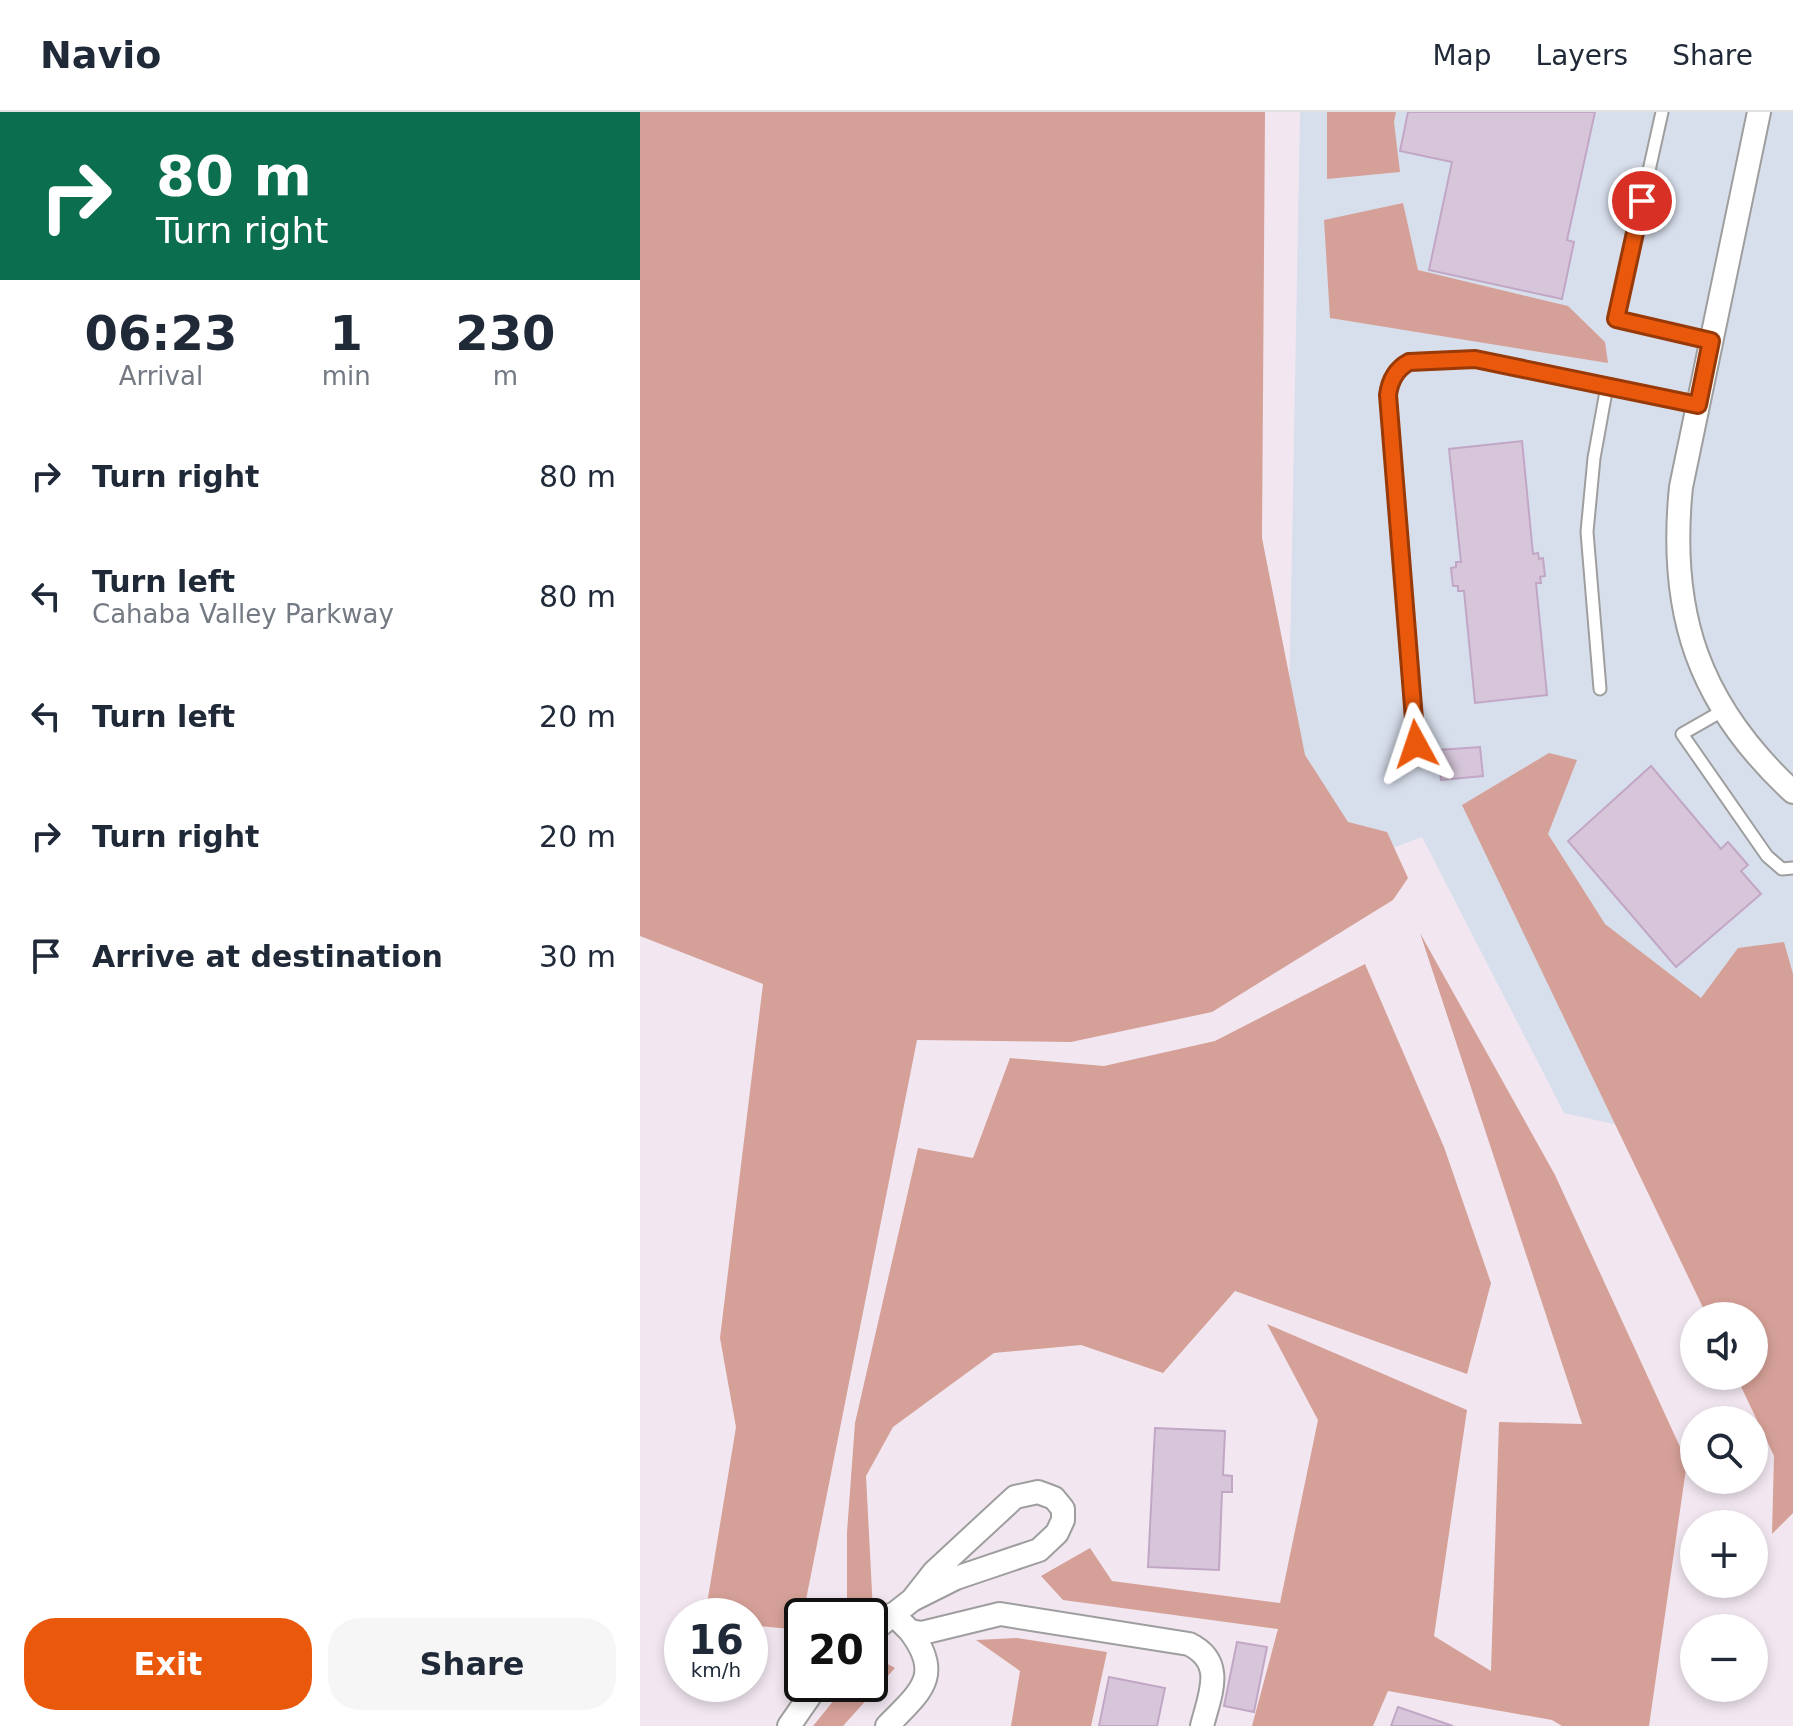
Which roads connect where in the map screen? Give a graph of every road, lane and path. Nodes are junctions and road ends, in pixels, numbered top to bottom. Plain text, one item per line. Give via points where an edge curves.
1 (1662, 112) edge
2 (1759, 112) edge
3 (1711, 341) junction
4 (1607, 386) junction
5 (1698, 405) junction
6 (1600, 689) dead end
7 (1724, 710) junction
8 (1416, 744) dead end
9 (1793, 792) edge
10 (1793, 868) edge
11 (912, 1600) junction
12 (893, 1614) junction
13 (888, 1618) edge
14 (910, 1631) junction
15 (806, 1702) edge
16 (789, 1726) edge
17 (887, 1726) edge
18 (1202, 1726) edge

1 - 3 lane via 1616,319
2 - 3 street
3 - 5 street
4 - 5 lane
4 - 6 lane via 1587,532
4 - 8 lane via 1475,359 1409,362 1390,384
5 - 7 street via 1681,487 1679,579 1695,649
7 - 9 street via 1766,767
7 - 10 lane via 1682,734 1767,856 1782,869
11 - 11 street via 956,1578 1039,1550 1057,1533 1063,1509 1054,1498 1038,1492 1015,1497 956,1550
11 - 12 street
12 - 13 street
12 - 14 street
14 - 17 street via 927,1659 927,1672 922,1687
14 - 18 street via 933,1632 1000,1614 1189,1644 1202,1650 1212,1672
15 - 16 street

